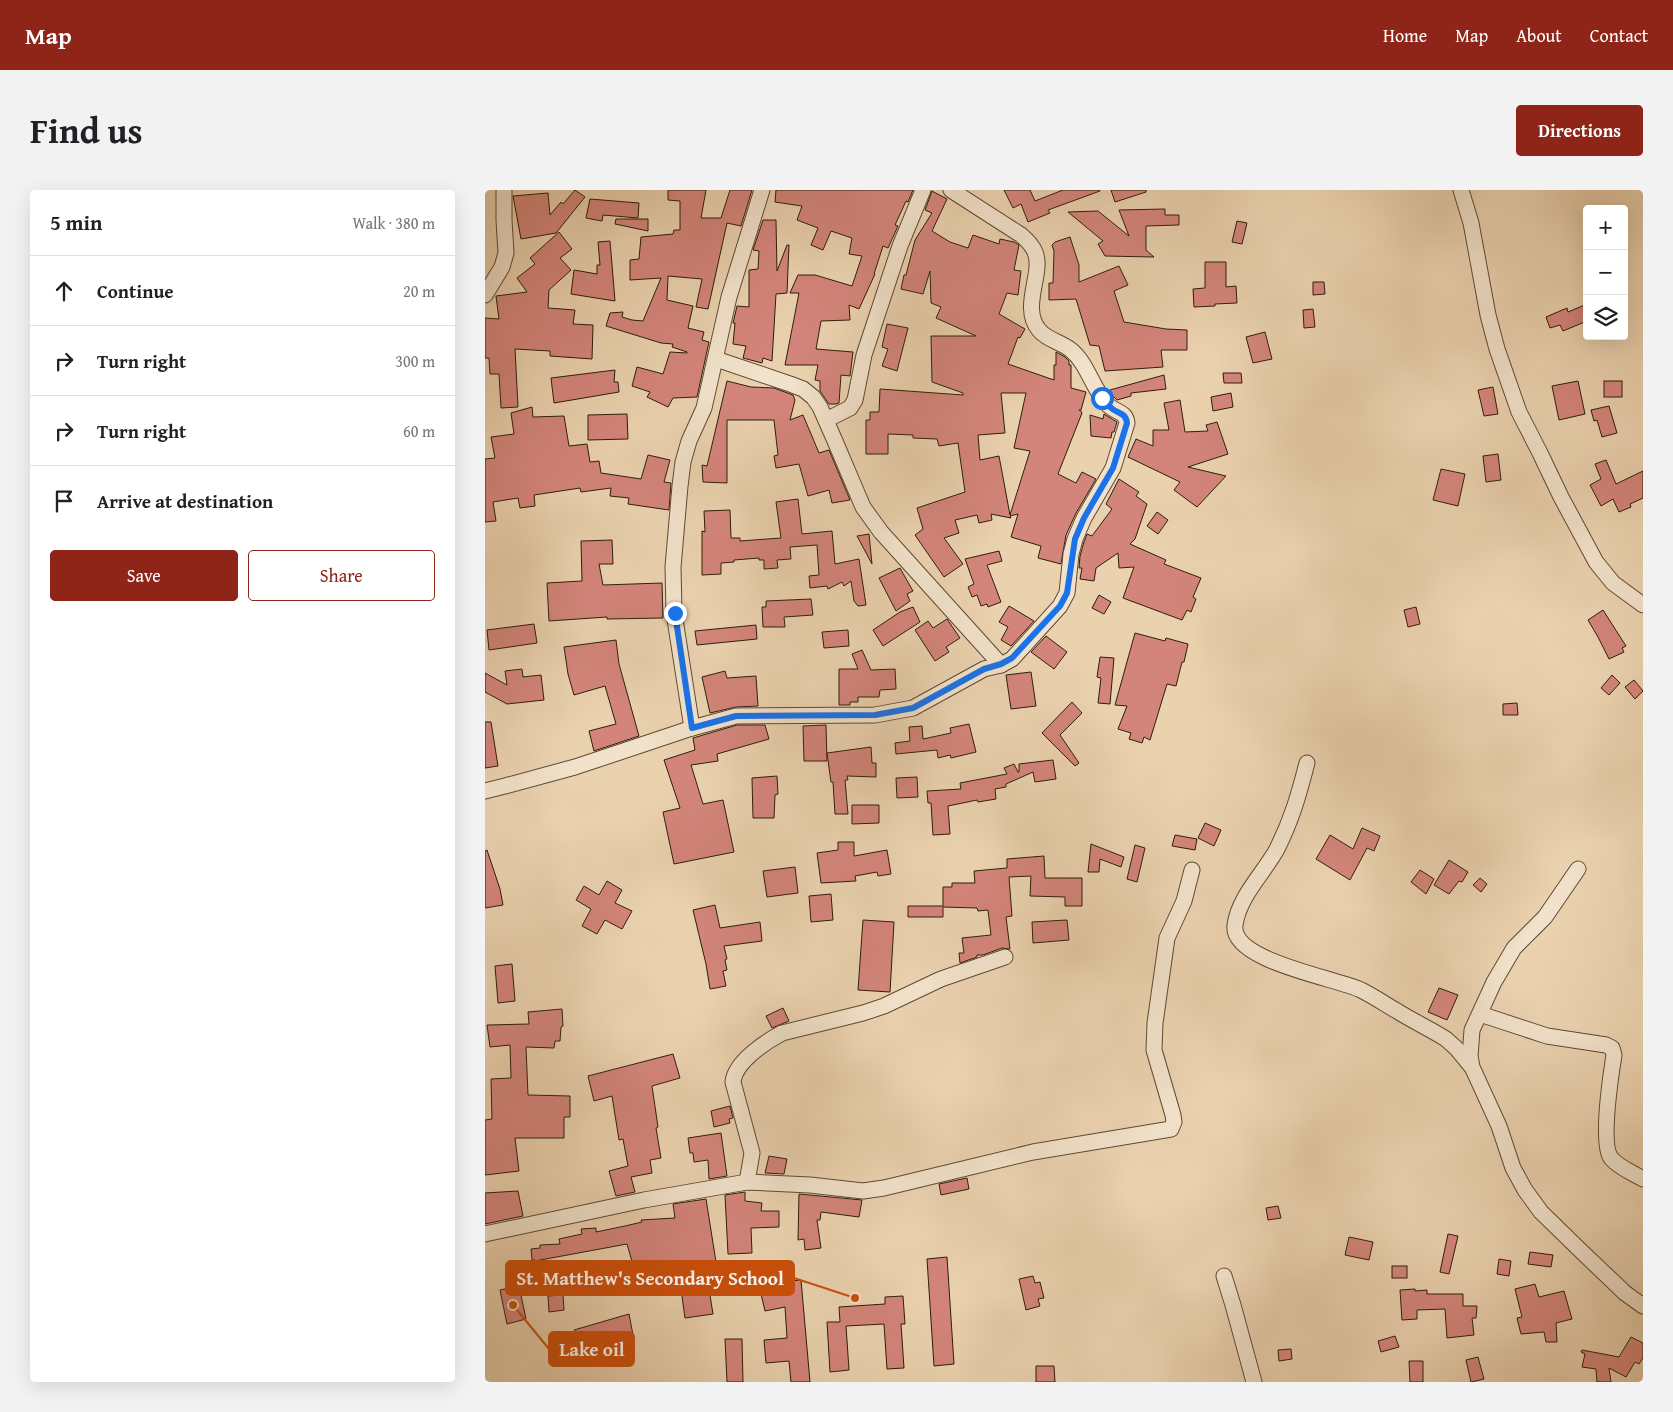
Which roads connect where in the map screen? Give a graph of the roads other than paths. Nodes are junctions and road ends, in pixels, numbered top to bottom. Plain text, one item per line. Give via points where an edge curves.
1 (504, 190) edge
2 (762, 190) edge
3 (923, 190) edge
4 (951, 190) edge
5 (1461, 190) edge
6 (485, 295) edge
7 (716, 359) junction
8 (826, 420) junction
9 (1643, 605) edge
10 (1001, 664) junction
11 (692, 728) junction
12 (1307, 763) dead end
13 (485, 790) edge
14 (1578, 869) dead end
15 (1192, 870) dead end
16 (1005, 957) dead end
17 (1480, 1014) junction
18 (1472, 1067) junction
19 (1643, 1179) edge
20 (747, 1182) junction
21 (485, 1234) edge
22 (1224, 1276) dead end
23 (1643, 1306) edge
24 (1254, 1382) edge

1 - 6 street via 506,253 502,267
2 - 7 street via 729,297
3 - 8 street via 900,246 864,354 855,400 850,408
4 - 10 street via 1031,244 1036,254 1032,314 1038,330 1071,350 1102,398 1127,418 1113,468 1075,539 1067,593 1060,606 1012,658
5 - 9 street via 1471,224 1488,315 1519,412 1596,562 1613,582
7 - 8 street via 803,390 813,397
7 - 11 street via 704,408 683,462 673,567 675,613
8 - 10 street via 863,506 881,532
10 - 11 street via 984,669 913,708 875,715 736,716
11 - 13 street via 575,767
12 - 18 street via 1293,816 1238,915 1237,936 1245,946 1265,958 1360,990 1446,1039
14 - 17 street via 1545,917 1514,948
15 - 20 street via 1185,901 1167,938 1155,1023 1154,1050 1173,1114 1171,1129 1033,1152 863,1191
16 - 20 street via 941,979 884,1006 782,1032 751,1054 735,1071 733,1082 752,1153
17 - 18 street via 1471,1038
17 - 19 street via 1547,1036 1612,1048 1607,1150 1611,1158
18 - 23 street via 1525,1190 1541,1212 1625,1293
20 - 21 street
22 - 24 street

